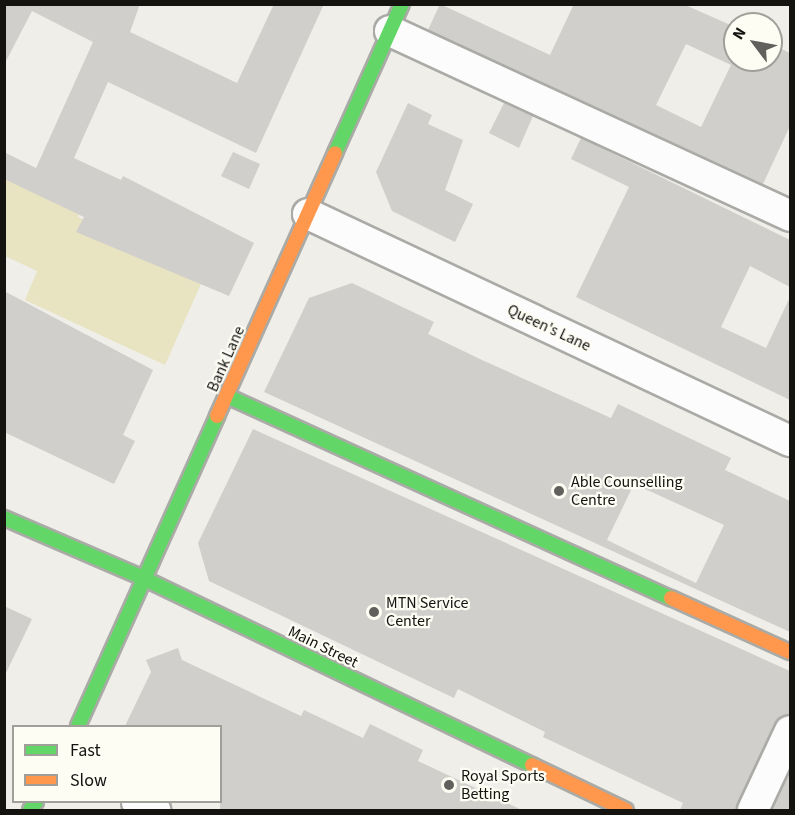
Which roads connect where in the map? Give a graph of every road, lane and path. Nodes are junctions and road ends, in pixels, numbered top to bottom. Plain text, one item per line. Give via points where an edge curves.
1 (396, 18) edge
2 (308, 214) junction
3 (790, 216) edge
4 (227, 396) junction
5 (790, 441) edge
6 (4, 518) edge
7 (143, 578) junction
8 (790, 652) edge
9 (78, 725) edge
10 (790, 731) edge
11 (626, 810) edge
12 (753, 810) edge

1 - 2 street, Bank Lane
1 - 3 street
2 - 4 street, Bank Lane
2 - 5 street, Queen's Lane
4 - 7 street, Bank Lane
4 - 8 street
6 - 7 street, Main Street
7 - 9 street, Bank Lane
7 - 11 street, Main Street
10 - 12 street

